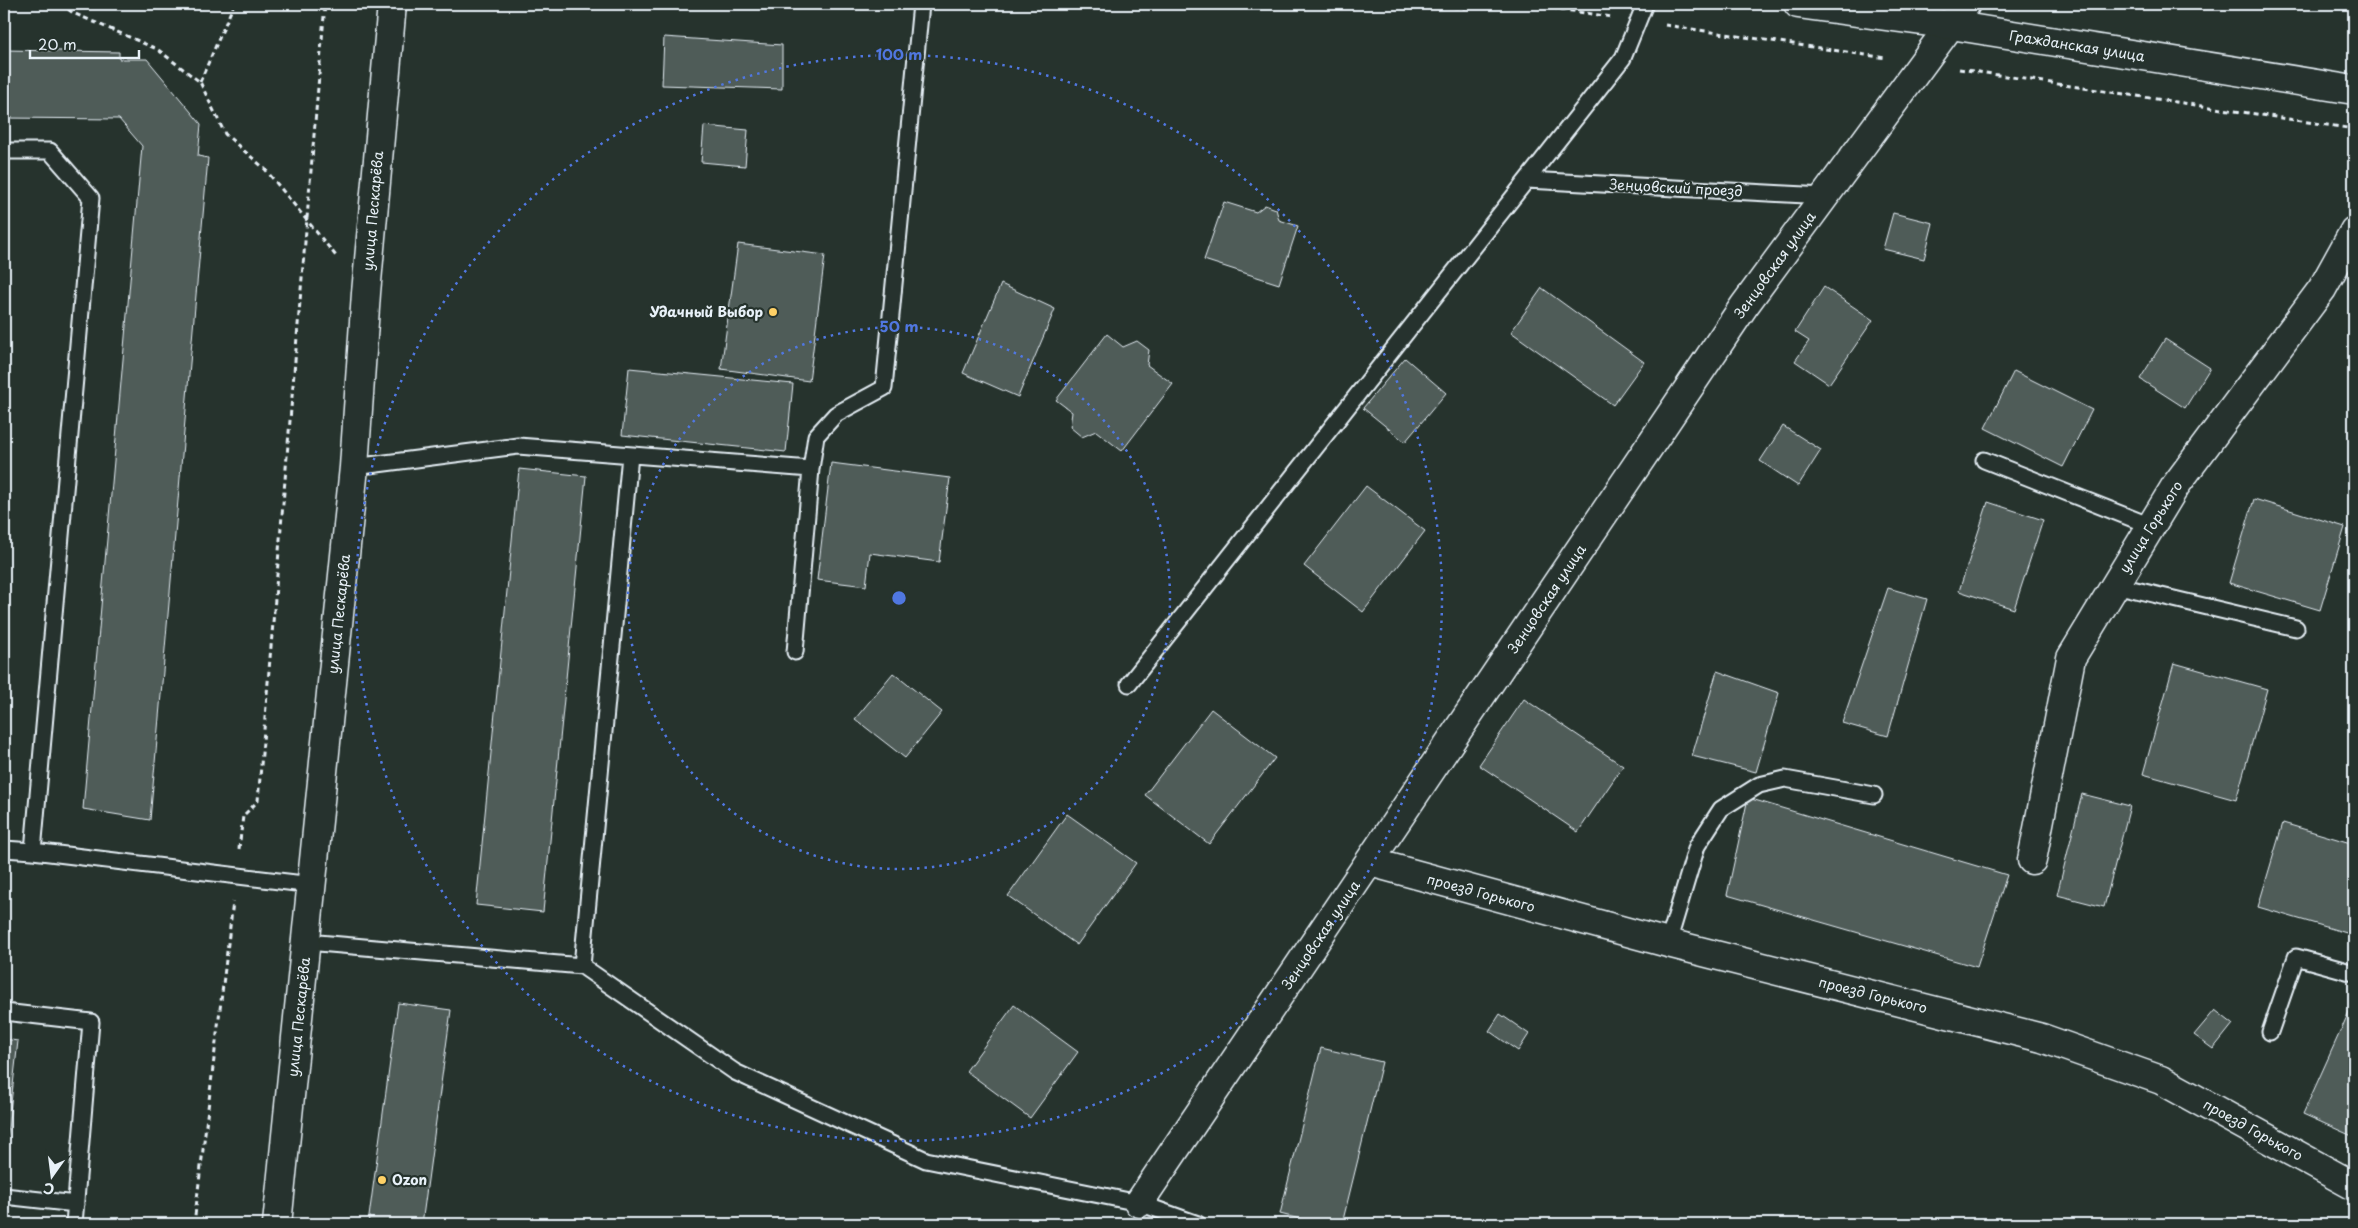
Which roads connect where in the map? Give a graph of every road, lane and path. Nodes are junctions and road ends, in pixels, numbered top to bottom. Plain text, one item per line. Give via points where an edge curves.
1 (61, 4) edge
2 (234, 4) edge
3 (324, 4) edge
4 (392, 4) edge
5 (921, 4) edge
6 (1418, 4) edge
7 (1495, 4) edge
8 (1645, 4) edge
9 (1798, 4) edge
10 (1966, 4) edge
11 (1951, 26) junction
12 (200, 82) junction
13 (2354, 90) edge
14 (4, 151) edge
15 (1527, 180) junction
16 (1825, 196) junction
17 (308, 222) junction
18 (2354, 231) edge
19 (366, 293) junction
20 (630, 455) junction
21 (1984, 460) dead end
22 (354, 467) junction
23 (811, 469) junction
24 (2151, 526) junction
25 (2116, 585) junction
26 (2296, 628) dead end
27 (795, 652) dead end
28 (1129, 684) dead end
29 (1874, 795) dead end
30 (4, 849) edge
31 (33, 850) junction
32 (2032, 860) dead end
33 (1370, 862) junction
34 (236, 876) junction
35 (312, 884) junction
36 (307, 942) junction
37 (1668, 943) junction
38 (582, 966) junction
39 (2354, 974) edge
40 (4, 1012) edge
41 (2270, 1032) dead end
42 (2354, 1186) edge
43 (4, 1196) edge
44 (1140, 1203) junction
45 (76, 1204) junction
46 (74, 1224) edge
47 (194, 1224) edge
48 (277, 1224) edge
49 (1198, 1224) edge

1 - 12 path via 157,49
2 - 12 path
3 - 17 path
4 - 19 street, улица Пескарёва
5 - 23 lane via 884,388 836,414 816,436
6 - 7 path via 1464,8
8 - 15 lane via 1623,58
9 - 11 street, Гражданская улица
10 - 11 street, Зенцовская улица
11 - 13 street, Гражданская улица
11 - 16 street, Зенцовская улица
12 - 17 path via 225,134 265,169
14 - 31 lane via 50,151 91,198
15 - 16 lane, Зенцовский проезд
15 - 28 lane
16 - 33 street, Зенцовская улица via 1744,306
17 - 19 path
17 - 34 path via 258,801 243,816
18 - 24 street, улица Горького via 2322,289 2176,485
19 - 22 street, улица Пескарёва
20 - 22 lane via 518,446
20 - 23 lane
20 - 38 lane
21 - 24 lane
22 - 35 street, улица Пескарёва
23 - 27 lane
24 - 25 street, улица Горького
25 - 26 lane
25 - 32 street, улица Горького via 2070,658
29 - 37 lane via 1785,779 1759,785 1721,809 1697,846
30 - 31 lane
31 - 34 lane
33 - 37 street, проезд Горького
33 - 44 street, Зенцовская улица
34 - 35 lane
34 - 47 path
35 - 36 street, улица Пескарёва
36 - 38 lane
36 - 48 street, улица Пескарёва
37 - 42 street, проезд Горького via 2042,1038 2152,1077
38 - 44 lane via 734,1072 926,1160
39 - 41 lane via 2296,956
40 - 45 lane via 91,1022
43 - 45 lane
44 - 49 lane
45 - 46 lane

